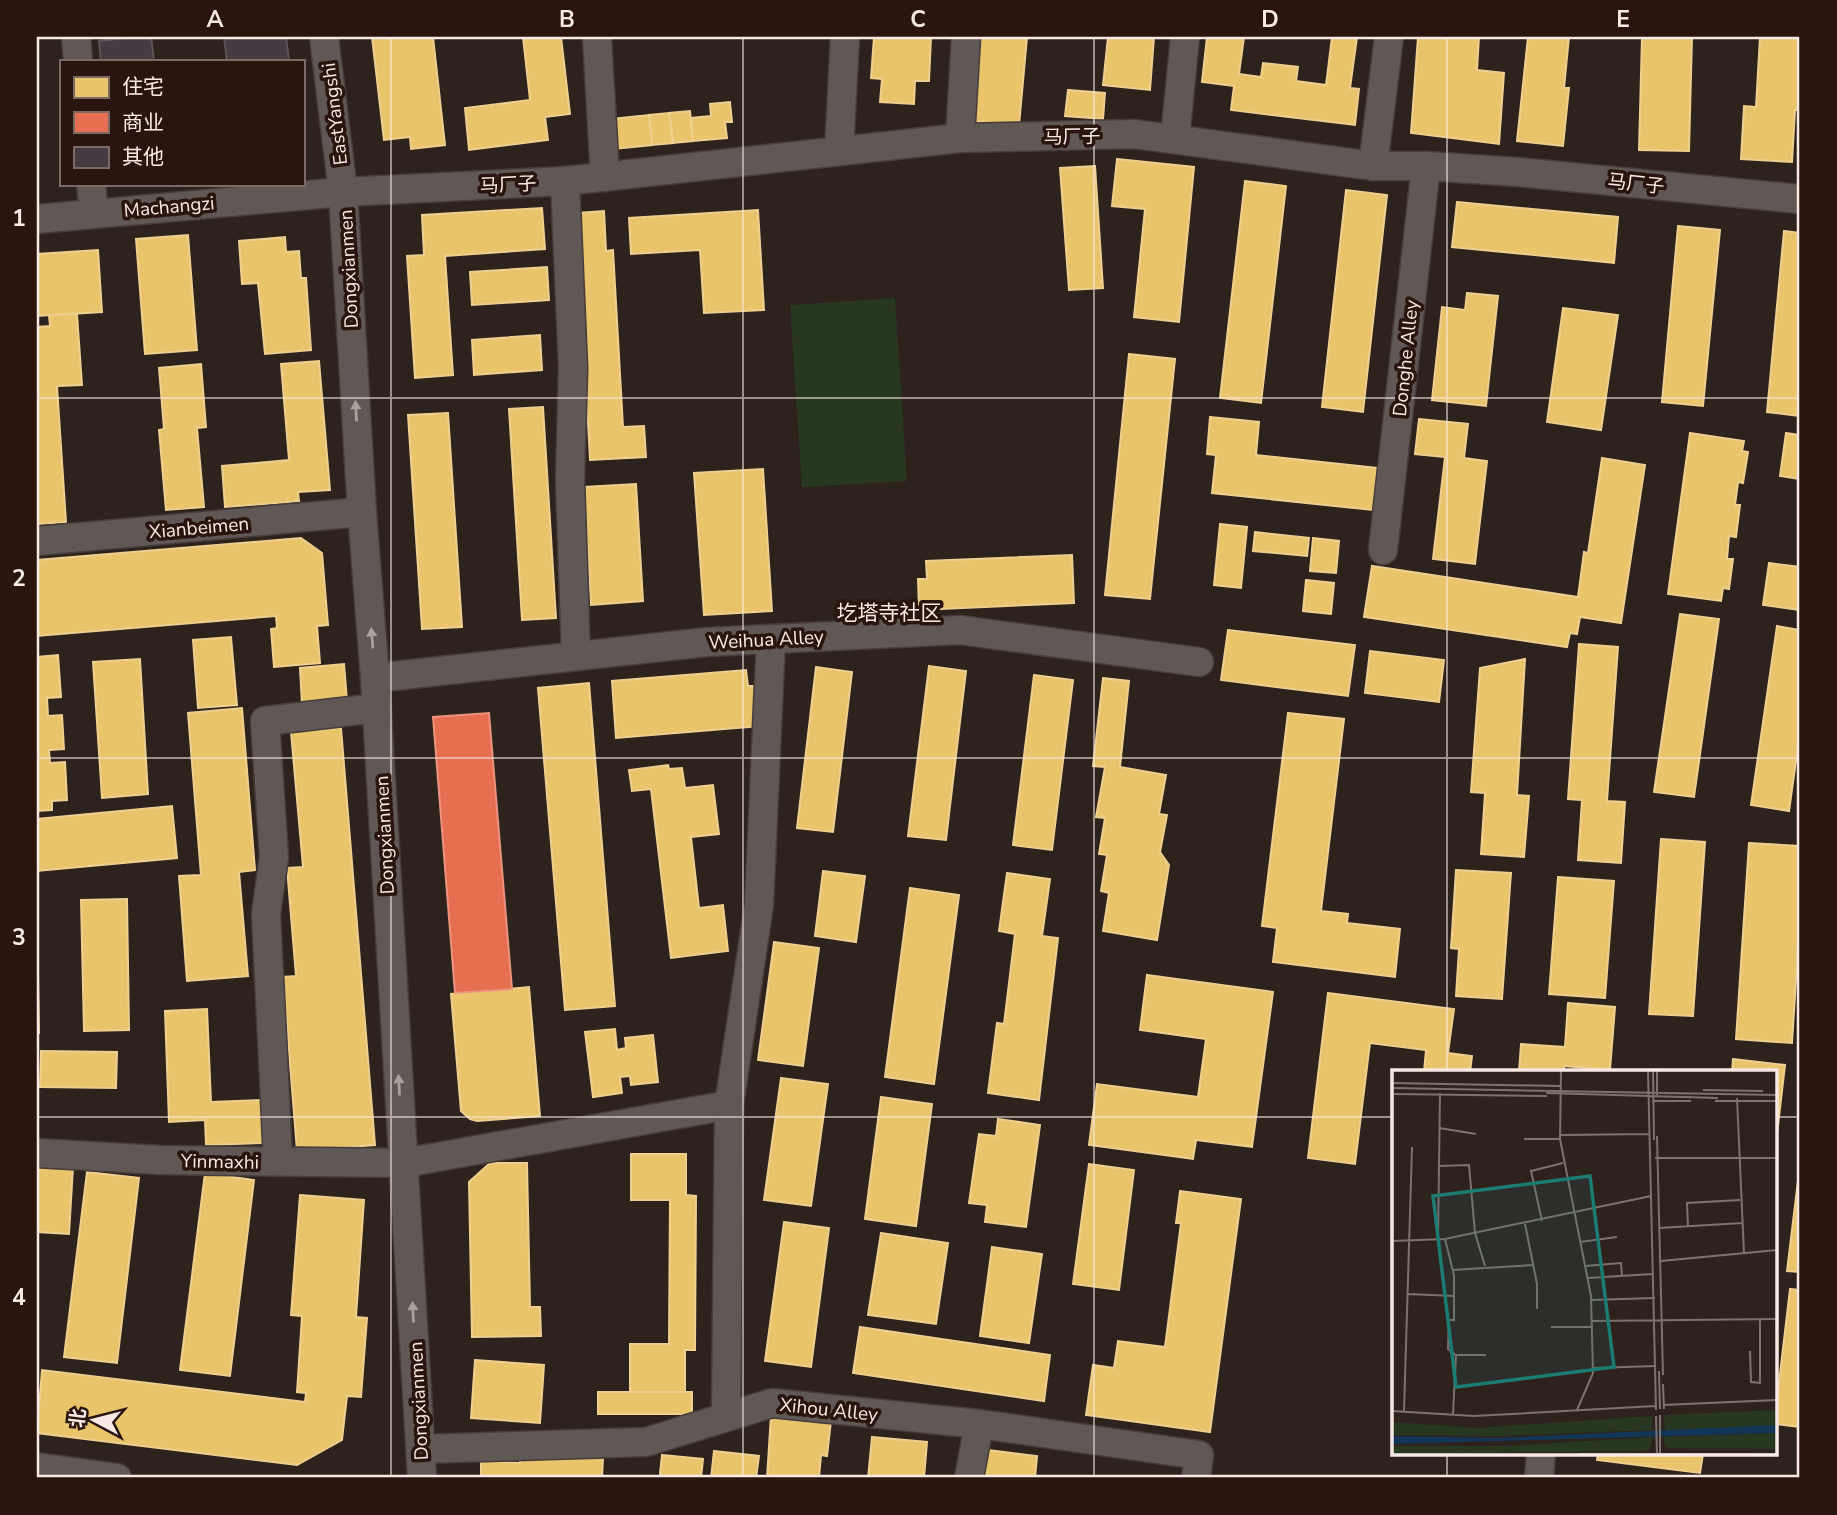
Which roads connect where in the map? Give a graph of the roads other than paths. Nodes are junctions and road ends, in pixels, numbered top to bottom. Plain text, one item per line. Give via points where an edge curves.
1 (76, 37) edge
2 (324, 37) edge
3 (597, 37) edge
4 (845, 37) edge
5 (966, 37) edge
6 (1185, 37) edge
7 (1390, 37) edge
8 (78, 60) edge
9 (960, 138) junction
10 (1175, 138) junction
11 (839, 151) junction
12 (1373, 166) junction
13 (1426, 166) junction
14 (605, 177) junction
15 (565, 181) junction
16 (91, 186) edge
17 (343, 192) junction
18 (1800, 200) edge
19 (94, 213) junction
20 (37, 219) edge
21 (362, 512) junction
22 (37, 541) edge
23 (1383, 550) dead end
24 (771, 639) junction
25 (576, 656) junction
26 (1199, 662) dead end
27 (375, 678) junction
28 (377, 708) junction
29 (729, 1105) junction
30 (37, 1153) edge
31 (278, 1161) junction
32 (404, 1163) junction
33 (726, 1417) junction
34 (979, 1424) junction
35 (421, 1449) junction
36 (1541, 1456) edge
37 (37, 1467) edge
38 (1198, 1467) edge
39 (117, 1478) edge
40 (422, 1478) edge
41 (969, 1478) edge
42 (1539, 1478) edge

1 - 8 street
2 - 17 street, EastYangshi
3 - 14 street
4 - 11 street
5 - 9 street
6 - 10 street
7 - 12 street
9 - 10 street, 马厂子 via 1134,134
9 - 11 street, 马厂子
10 - 12 street, 马厂子
11 - 14 street, 马厂子
12 - 13 street, 马厂子
13 - 18 street, 马厂子
13 - 23 street, Donghe Alley
14 - 15 street, 马厂子
15 - 17 street, 马厂子
15 - 25 street via 573,368 570,480
16 - 19 street
17 - 19 street, Machangzi
21 -> 17 street, Dongxianmen
19 - 20 street, Machangzi
21 - 22 street, Xianbeimen
27 -> 21 street, Dongxianmen
24 - 25 street, Weihua Alley
24 - 26 street, Weihua Alley via 960,630
24 - 29 street via 759,905
25 - 27 street, Weihua Alley
27 - 28 street, Dongxianmen
28 - 31 street via 265,721 274,857 267,914
32 -> 28 street, Dongxianmen
29 - 32 street, Yinmaxhi
29 - 33 street
30 - 31 street, Yinmaxhi
31 - 32 street, Yinmaxhi
35 -> 32 street, Dongxianmen
33 - 34 street, Xihou Alley via 772,1402
33 - 35 street, Xihou Alley via 646,1442
34 - 38 street, Xihou Alley
34 - 41 street
35 - 40 street, Dongxianmen
36 - 42 street
37 - 39 street

